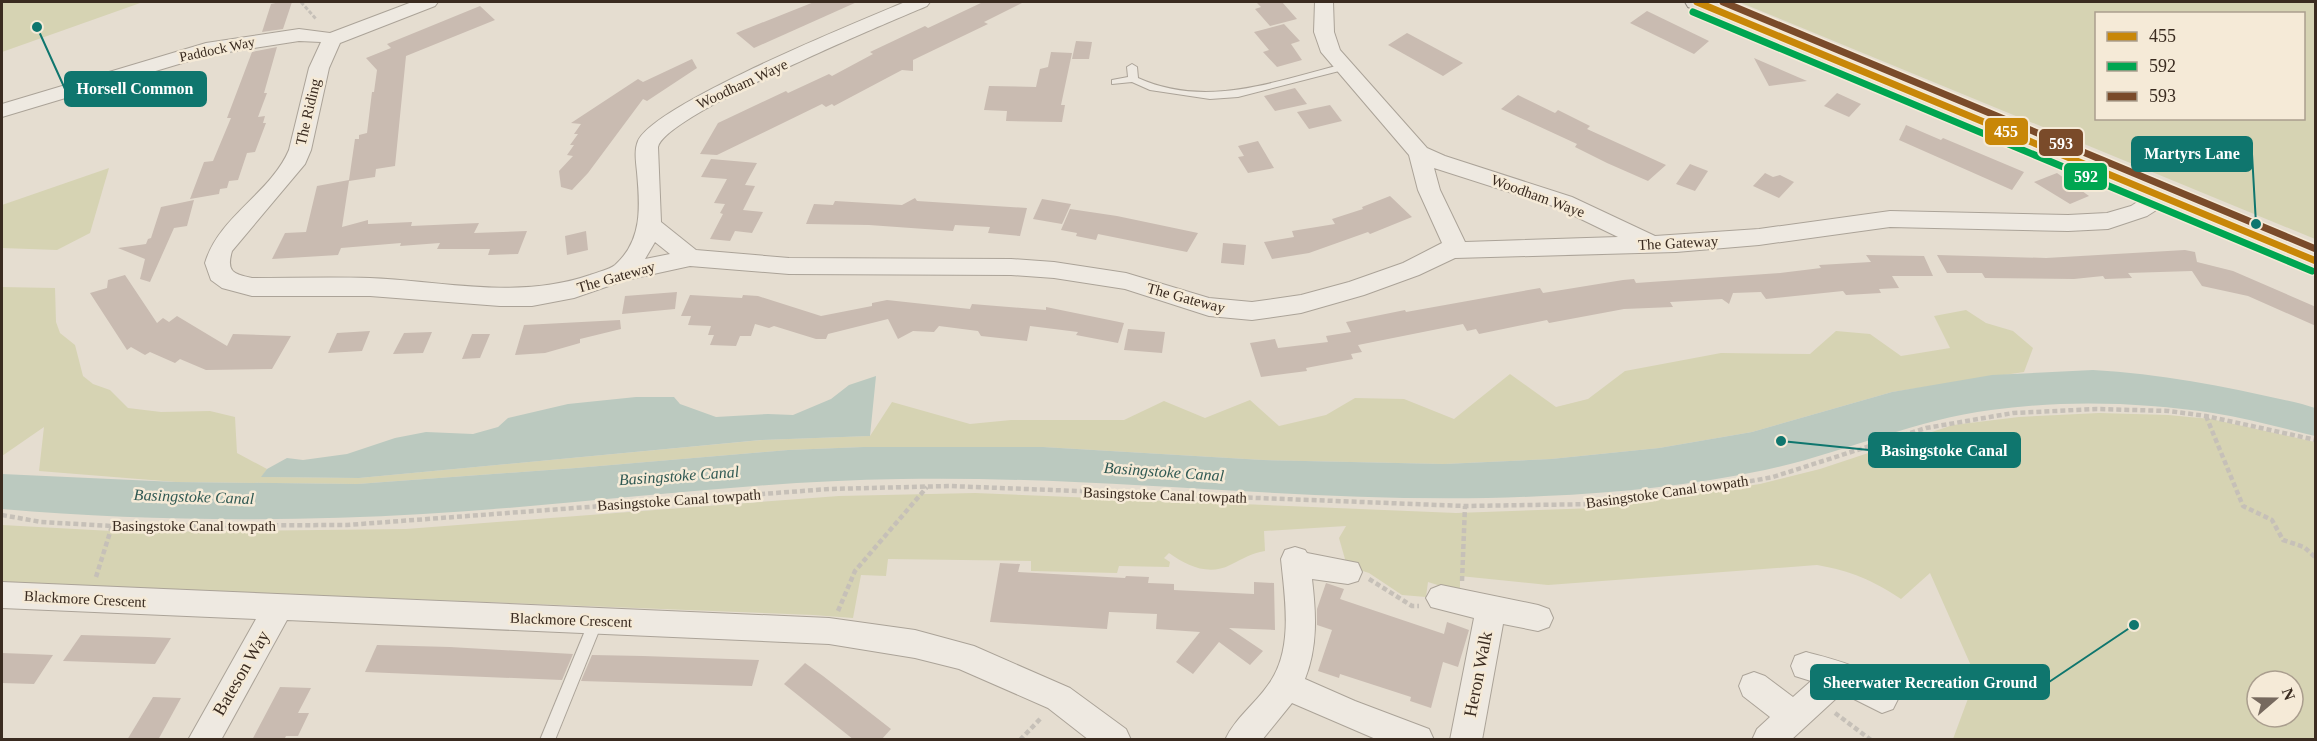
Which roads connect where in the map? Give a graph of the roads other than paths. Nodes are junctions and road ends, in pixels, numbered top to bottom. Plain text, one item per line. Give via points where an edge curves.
1 (428, 2) edge
2 (920, 2) edge
3 (1324, 2) edge
4 (1697, 2) edge
5 (332, 39) junction
6 (1132, 67) dead end
7 (1344, 68) junction
8 (1133, 79) junction
9 (1115, 82) dead end
10 (2, 111) edge
11 (1419, 153) junction
12 (2157, 195) junction
13 (651, 226) junction
14 (1654, 245) junction
15 (1451, 250) junction
16 (690, 258) junction
17 (2316, 261) edge
18 (216, 262) joint
19 (622, 272) junction
20 (1348, 572) road end
21 (2, 595) edge
22 (279, 607) junction
23 (1538, 618) dead end
24 (596, 621) junction
25 (1806, 666) dead end
26 (1840, 675) junction
27 (1286, 685) junction
28 (1754, 686) dead end
29 (1882, 699) dead end
30 (1804, 707) junction
31 (204, 740) edge
32 (547, 740) edge
33 (1115, 740) edge
34 (1241, 740) edge
35 (1418, 740) edge
36 (1466, 740) edge
37 (1768, 740) edge

1 - 5 street
2 - 13 street, Woodham Waye via 697,104 661,126 648,145
3 - 7 street, Woodham Waye via 1326,41
4 - 12 main road
5 - 10 street, Paddock Way via 299,35 215,47
5 - 18 street, The Riding via 318,68 294,164 231,232
6 - 8 lane
7 - 8 lane via 1226,95 1175,92
7 - 11 street, Woodham Waye
8 - 9 lane
11 - 14 street, Woodham Waye via 1564,202
11 - 15 street, Woodham Waye via 1429,190 1454,243
12 - 14 street, The Gateway via 2139,211 2108,221 1890,219 1759,237
12 - 17 main road
13 - 16 street
13 - 19 street via 641,250
14 - 15 street, The Gateway
15 - 16 street, The Gateway via 1355,289 1301,304 1252,311 1209,306 1126,281 1054,270 789,266
16 - 19 street, The Gateway
18 - 19 street, The Gateway via 222,277 246,287 370,286 500,297 560,292
20 - 27 street via 1295,561 1300,641
21 - 22 street, Blackmore Crescent
22 - 24 street, Blackmore Crescent
22 - 31 street, Bateson Way
23 - 36 street, Heron Walk via 1465,604
24 - 32 lane
24 - 33 street, Blackmore Crescent via 829,631 915,644 963,657 1059,698
25 - 26 street
26 - 29 street
26 - 30 street
27 - 34 street
27 - 35 street
28 - 30 street
30 - 37 street

